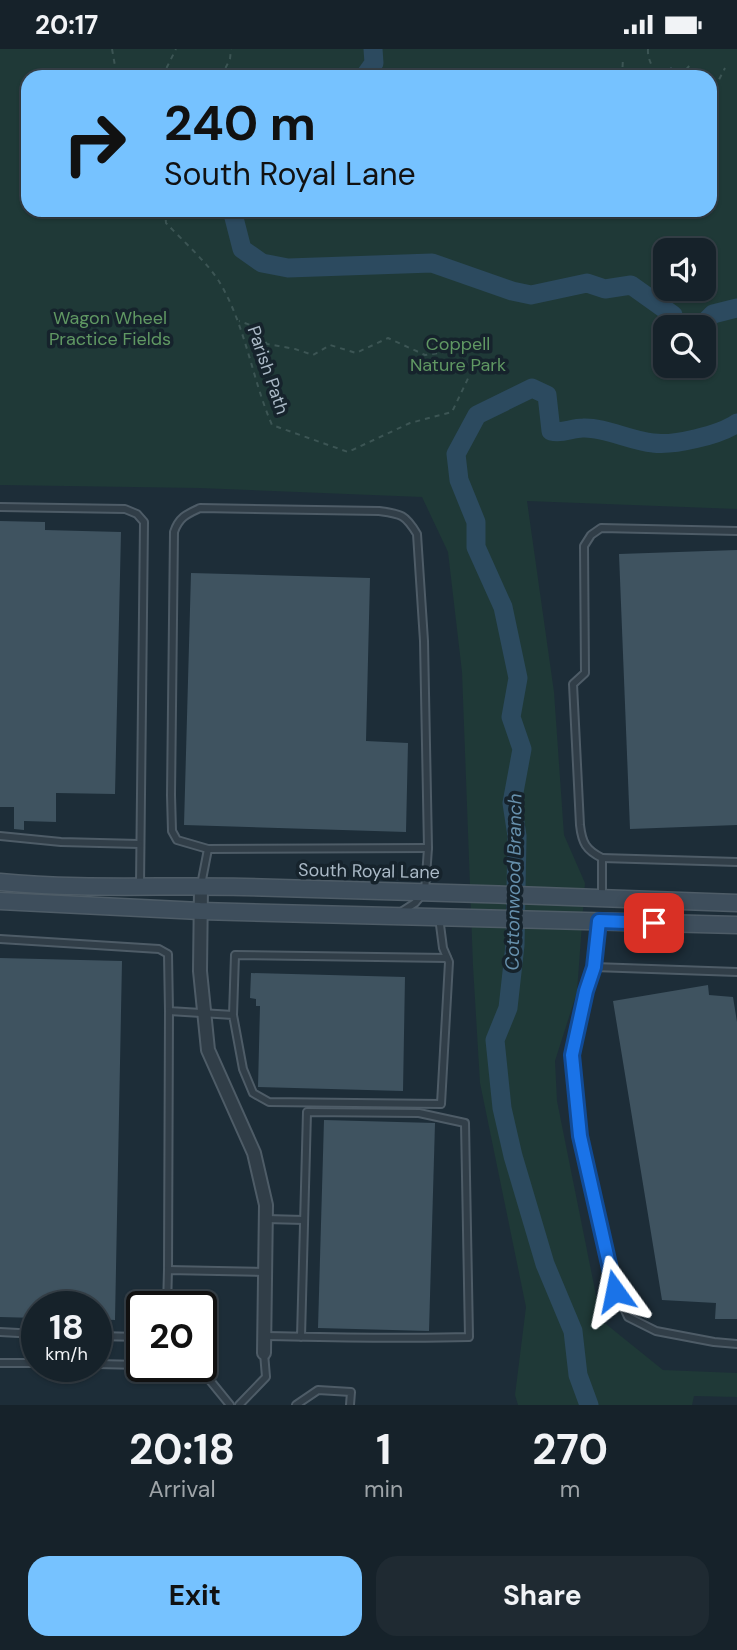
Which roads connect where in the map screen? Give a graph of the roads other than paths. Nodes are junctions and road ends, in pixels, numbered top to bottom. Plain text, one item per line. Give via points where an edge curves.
1 (0, 507) edge
2 (737, 531) edge
3 (0, 835) edge
4 (139, 844) junction
5 (429, 848) junction
6 (208, 849) junction
7 (603, 858) junction
8 (737, 862) edge
9 (0, 882) edge
10 (140, 887) junction
11 (201, 887) junction
12 (425, 891) junction
13 (602, 898) junction
14 (645, 900) junction
15 (0, 901) edge
16 (737, 903) edge
17 (201, 911) junction
18 (395, 916) junction
19 (439, 917) junction
20 (599, 921) junction
21 (737, 925) edge
22 (0, 939) edge
23 (447, 958) junction
24 (594, 967) junction
25 (737, 972) edge
26 (169, 1011) junction
27 (203, 1012) junction
28 (233, 1015) junction
29 (266, 1219) junction
30 (304, 1220) junction
31 (168, 1270) junction
32 (266, 1272) junction
33 (167, 1291) edge
34 (0, 1332) edge
35 (21, 1333) edge
36 (264, 1336) junction
37 (301, 1337) junction
38 (737, 1343) edge
39 (264, 1353) joint
40 (0, 1363) edge
41 (21, 1363) edge
42 (212, 1382) edge
43 (224, 1396) junction
44 (219, 1405) edge
45 (230, 1405) edge
46 (239, 1405) edge
47 (296, 1405) edge
48 (350, 1405) edge

1 - 4 lane via 125,509 144,522
2 - 7 lane via 601,528 584,546 584,673 573,684 580,825 582,841 590,852
3 - 4 lane
4 - 10 lane
5 - 6 lane
5 - 6 lane via 424,641 417,534 408,519 379,511 200,508 186,514 174,532 170,795 172,831 177,840
5 - 12 lane
6 - 11 lane
7 - 8 lane
7 - 13 lane
9 - 10 main road, South Royal Lane
10 - 11 main road, South Royal Lane
11 - 12 main road, South Royal Lane
11 - 17 street
12 - 13 main road, South Royal Lane
12 - 18 lane
13 - 14 main road, South Royal Lane
14 - 16 main road, South Royal Lane
14 - 20 main road via 619,904
15 - 17 main road
17 - 18 main road
17 - 27 street
18 - 19 main road
19 - 20 main road
19 - 23 lane
20 - 21 main road
20 - 24 lane
22 - 26 lane via 159,949 168,954
23 - 28 lane via 235,955
23 - 28 lane via 441,1104 269,1102 253,1093 243,1069
24 - 25 lane
24 - 38 lane via 572,1055 580,1136 615,1291 628,1317 656,1331
26 - 27 lane
26 - 31 lane
27 - 28 lane
27 - 29 street via 208,1050 254,1153
29 - 30 lane
29 - 32 street
30 - 37 lane
30 - 37 lane via 307,1112 419,1113 465,1123 469,1337
31 - 32 lane
31 - 33 lane
32 - 36 street
34 - 35 lane
36 - 37 lane
36 - 39 street
39 - 46 lane via 266,1377
40 - 41 lane
42 - 43 lane
43 - 44 lane
43 - 45 lane
47 - 48 lane via 318,1390 351,1392

